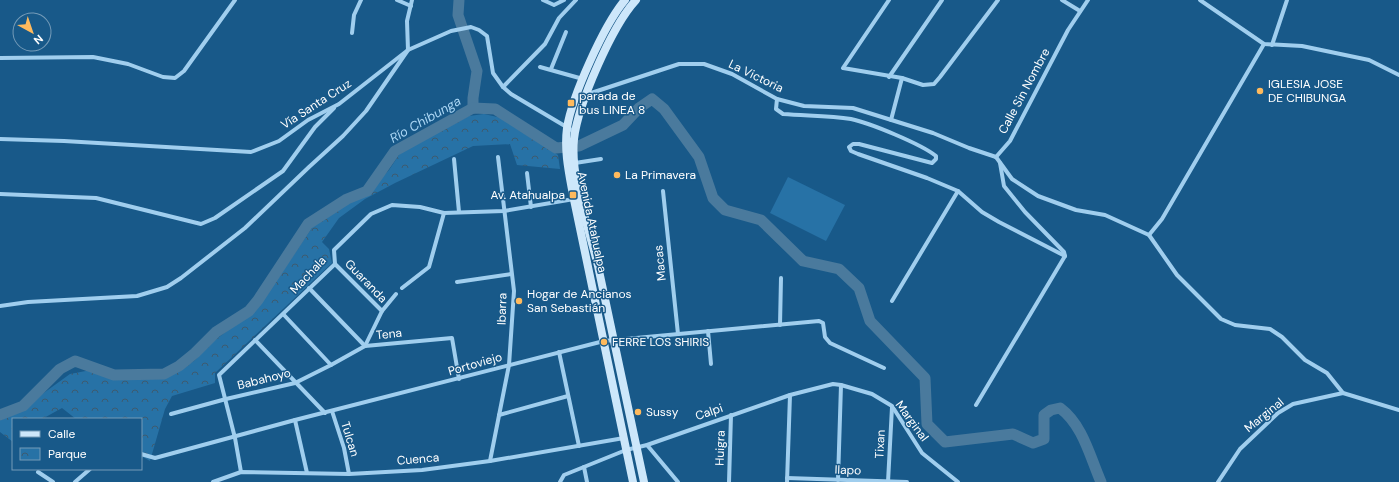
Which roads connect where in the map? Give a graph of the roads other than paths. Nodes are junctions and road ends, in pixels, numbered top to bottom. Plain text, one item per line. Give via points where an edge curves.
1 (235, 0) edge
2 (361, 0) edge
3 (397, 0) edge
4 (412, 0) edge
5 (543, 0) edge
6 (564, 0) edge
7 (576, 0) edge
8 (624, 0) edge
9 (636, 0) edge
10 (889, 0) edge
11 (942, 0) edge
12 (998, 0) edge
13 (1062, 0) edge
14 (1088, 0) edge
15 (1200, 0) edge
16 (1287, 0) edge
17 (411, 6) junction
18 (1080, 11) junction
19 (566, 32) dead end
20 (352, 33) dead end
21 (1264, 44) junction
22 (1272, 45) junction
23 (408, 50) junction
24 (0, 58) edge
25 (540, 66) dead end
26 (551, 69) junction
27 (1399, 75) edge
28 (889, 77) junction
29 (902, 78) junction
30 (584, 79) junction
31 (503, 87) junction
32 (587, 95) junction
33 (576, 98) junction
34 (777, 99) junction
35 (339, 104) junction
36 (891, 120) junction
37 (568, 127) junction
38 (572, 136) junction
39 (0, 139) edge
40 (498, 157) dead end
41 (996, 157) junction
42 (454, 159) dead end
43 (602, 159) dead end
44 (572, 162) junction
45 (1000, 162) junction
46 (527, 172) dead end
47 (663, 191) dead end
48 (958, 191) junction
49 (0, 194) edge
50 (577, 199) junction
51 (531, 207) junction
52 (504, 211) junction
53 (459, 212) junction
54 (444, 213) junction
55 (1149, 235) junction
56 (1065, 256) junction
57 (335, 264) junction
58 (512, 274) junction
59 (781, 278) dead end
60 (457, 282) dead end
61 (309, 288) junction
62 (402, 288) dead end
63 (396, 294) dead end
64 (892, 301) dead end
65 (0, 306) edge
66 (382, 312) junction
67 (284, 315) junction
68 (780, 325) junction
69 (708, 331) junction
70 (678, 334) junction
71 (615, 339) junction
72 (256, 340) junction
73 (604, 341) junction
74 (365, 346) junction
75 (559, 352) junction
76 (331, 364) junction
77 (711, 364) dead end
78 (509, 365) junction
79 (884, 368) dead end
80 (459, 380) junction
81 (295, 383) junction
82 (841, 385) junction
83 (1343, 393) junction
84 (790, 395) junction
85 (568, 396) junction
86 (226, 399) junction
87 (976, 405) dead end
88 (892, 406) junction
89 (1399, 410) edge
90 (332, 411) junction
91 (325, 413) junction
92 (171, 414) dead end
93 (499, 415) junction
94 (731, 415) junction
95 (295, 420) junction
96 (235, 438) junction
97 (624, 438) junction
98 (647, 445) junction
99 (578, 446) junction
100 (636, 447) junction
101 (626, 450) junction
102 (142, 454) edge
103 (490, 461) junction
104 (584, 467) junction
105 (89, 470) edge
106 (38, 472) dead end
107 (241, 472) junction
108 (307, 473) junction
109 (349, 474) junction
110 (787, 480) edge
111 (838, 480) junction
112 (53, 482) edge
113 (75, 482) edge
114 (213, 482) edge
115 (560, 482) edge
116 (587, 482) edge
117 (633, 482) edge
118 (644, 482) edge
119 (678, 482) edge
120 (728, 482) edge
121 (888, 482) edge
122 (907, 482) edge
123 (958, 482) edge
124 (1218, 482) edge

1 - 24 street via 184,71 175,78 163,77 128,64 93,57
2 - 20 street via 354,15
3 - 17 street
4 - 17 street
5 - 6 street via 554,5
7 - 31 street via 559,18 546,44
8 - 30 main road, Avenida Atahualpa via 597,46
9 - 32 main road, Avenida Atahualpa via 605,50
10 - 28 street via 843,68
11 - 28 street
12 - 29 street via 934,84 923,85
13 - 18 street
14 - 18 street, Calle Sin Nombre
15 - 21 street
16 - 22 street
17 - 23 street via 407,21
18 - 41 street, Calle Sin Nombre via 1010,141
19 - 26 street
21 - 22 street
21 - 55 street via 1162,219
22 - 27 street via 1302,46 1369,60
23 - 31 street, Vía Santa Cruz via 451,31 470,27 479,30 487,36 493,73
23 - 35 street, Vía Santa Cruz
23 - 65 street via 366,111 343,136 245,228 167,287 137,296
25 - 26 street
26 - 30 street
28 - 29 street
29 - 36 street
30 - 33 main road, Avenida Atahualpa
31 - 37 street, Vía Santa Cruz
32 - 33 street, La Victoria
32 - 34 street, La Victoria via 680,64 704,64 732,74
32 - 38 main road, Avenida Atahualpa
33 - 37 main road, Avenida Atahualpa
34 - 36 street, La Victoria via 804,106 853,108
34 - 48 street via 776,109 784,114 852,119 907,140 932,153 936,159 932,163 858,144 850,147 851,151 858,154
35 - 39 street, Vía Santa Cruz via 308,120 279,141 251,152
35 - 49 street via 315,127 284,171 215,218 201,224 96,198
36 - 41 street, La Victoria
37 - 38 main road, Avenida Atahualpa
38 - 44 main road, Avenida Atahualpa
40 - 52 street, Ibarra
41 - 45 street
42 - 53 street
43 - 44 street
44 - 50 main road, Avenida Atahualpa
45 - 55 street via 1012,179 1038,196 1076,210 1105,215
45 - 56 street via 1004,186
46 - 51 street
47 - 70 street, Macas
48 - 56 street via 982,212
48 - 64 street
50 - 51 street, Machala
50 - 71 main road, Avenida Atahualpa
50 - 73 main road, Avenida Atahualpa
51 - 52 street, Machala
52 - 53 street, Machala
52 - 58 street, Ibarra
53 - 54 street, Machala
54 - 57 street, Machala via 420,207 385,207 371,214 334,250
54 - 62 street via 429,267
55 - 83 street via 1176,275 1221,319 1241,326 1270,329 1305,360 1327,373
56 - 87 street
57 - 61 street, Machala
57 - 66 street, Guaranda
58 - 60 street
58 - 78 street, Ibarra via 514,291
59 - 68 street
61 - 67 street, Machala
61 - 74 street, Tena
63 - 66 street
66 - 74 street
67 - 72 street, Machala
67 - 76 street
68 - 69 street, Portoviejo
68 - 79 street, Portoviejo via 821,321 825,337 830,343
69 - 70 street, Portoviejo
69 - 77 street
70 - 71 street, Portoviejo
71 - 73 street, Portoviejo
71 - 100 main road, Avenida Atahualpa
72 - 81 street, Tulcan
72 - 86 street, Machala via 219,375
73 - 75 street, Portoviejo
73 - 97 main road, Avenida Atahualpa
74 - 76 street, Babahoyo
74 - 80 street, Tena via 452,338
75 - 78 street, Portoviejo
75 - 85 street
76 - 81 street, Babahoyo
78 - 80 street, Portoviejo
78 - 93 street, Ibarra
80 - 90 street, Portoviejo
81 - 86 street, Babahoyo
81 - 91 street, Tulcan
82 - 84 street, Calpi via 833,384
82 - 88 street, Marginal via 872,394
82 - 111 street
83 - 89 street
83 - 124 street, Marginal via 1293,404 1278,413 1240,449
84 - 94 street, Calpi
84 - 110 street
85 - 93 street
85 - 99 street
86 - 92 street, Babahoyo
86 - 96 street, Machala
88 - 121 street, Tixan
88 - 123 street, Marginal via 922,453
90 - 91 street, Portoviejo
90 - 109 street, Tulcan
91 - 95 street, Portoviejo
93 - 103 street, Ibarra
94 - 98 street, Calpi
94 - 120 street, Huigra
95 - 96 street, Portoviejo
95 - 108 street
96 - 102 street, Portoviejo via 155,458
96 - 107 street, Machala
97 - 99 street, Cuenca
97 - 101 main road, Avenida Atahualpa
98 - 100 street, Calpi
98 - 119 street
99 - 103 street, Cuenca
100 - 101 street, Calpi
100 - 118 main road, Avenida Atahualpa
101 - 104 street, Calpi
101 - 117 main road, Avenida Atahualpa
103 - 109 street, Cuenca via 422,470
104 - 115 street, Calpi via 564,475
104 - 116 street
105 - 113 street
106 - 112 street
107 - 108 street, Cuenca
107 - 114 street, Cuenca
108 - 109 street, Cuenca
110 - 111 street, Ilapo
111 - 121 street, Ilapo
121 - 122 street, Ilapo

